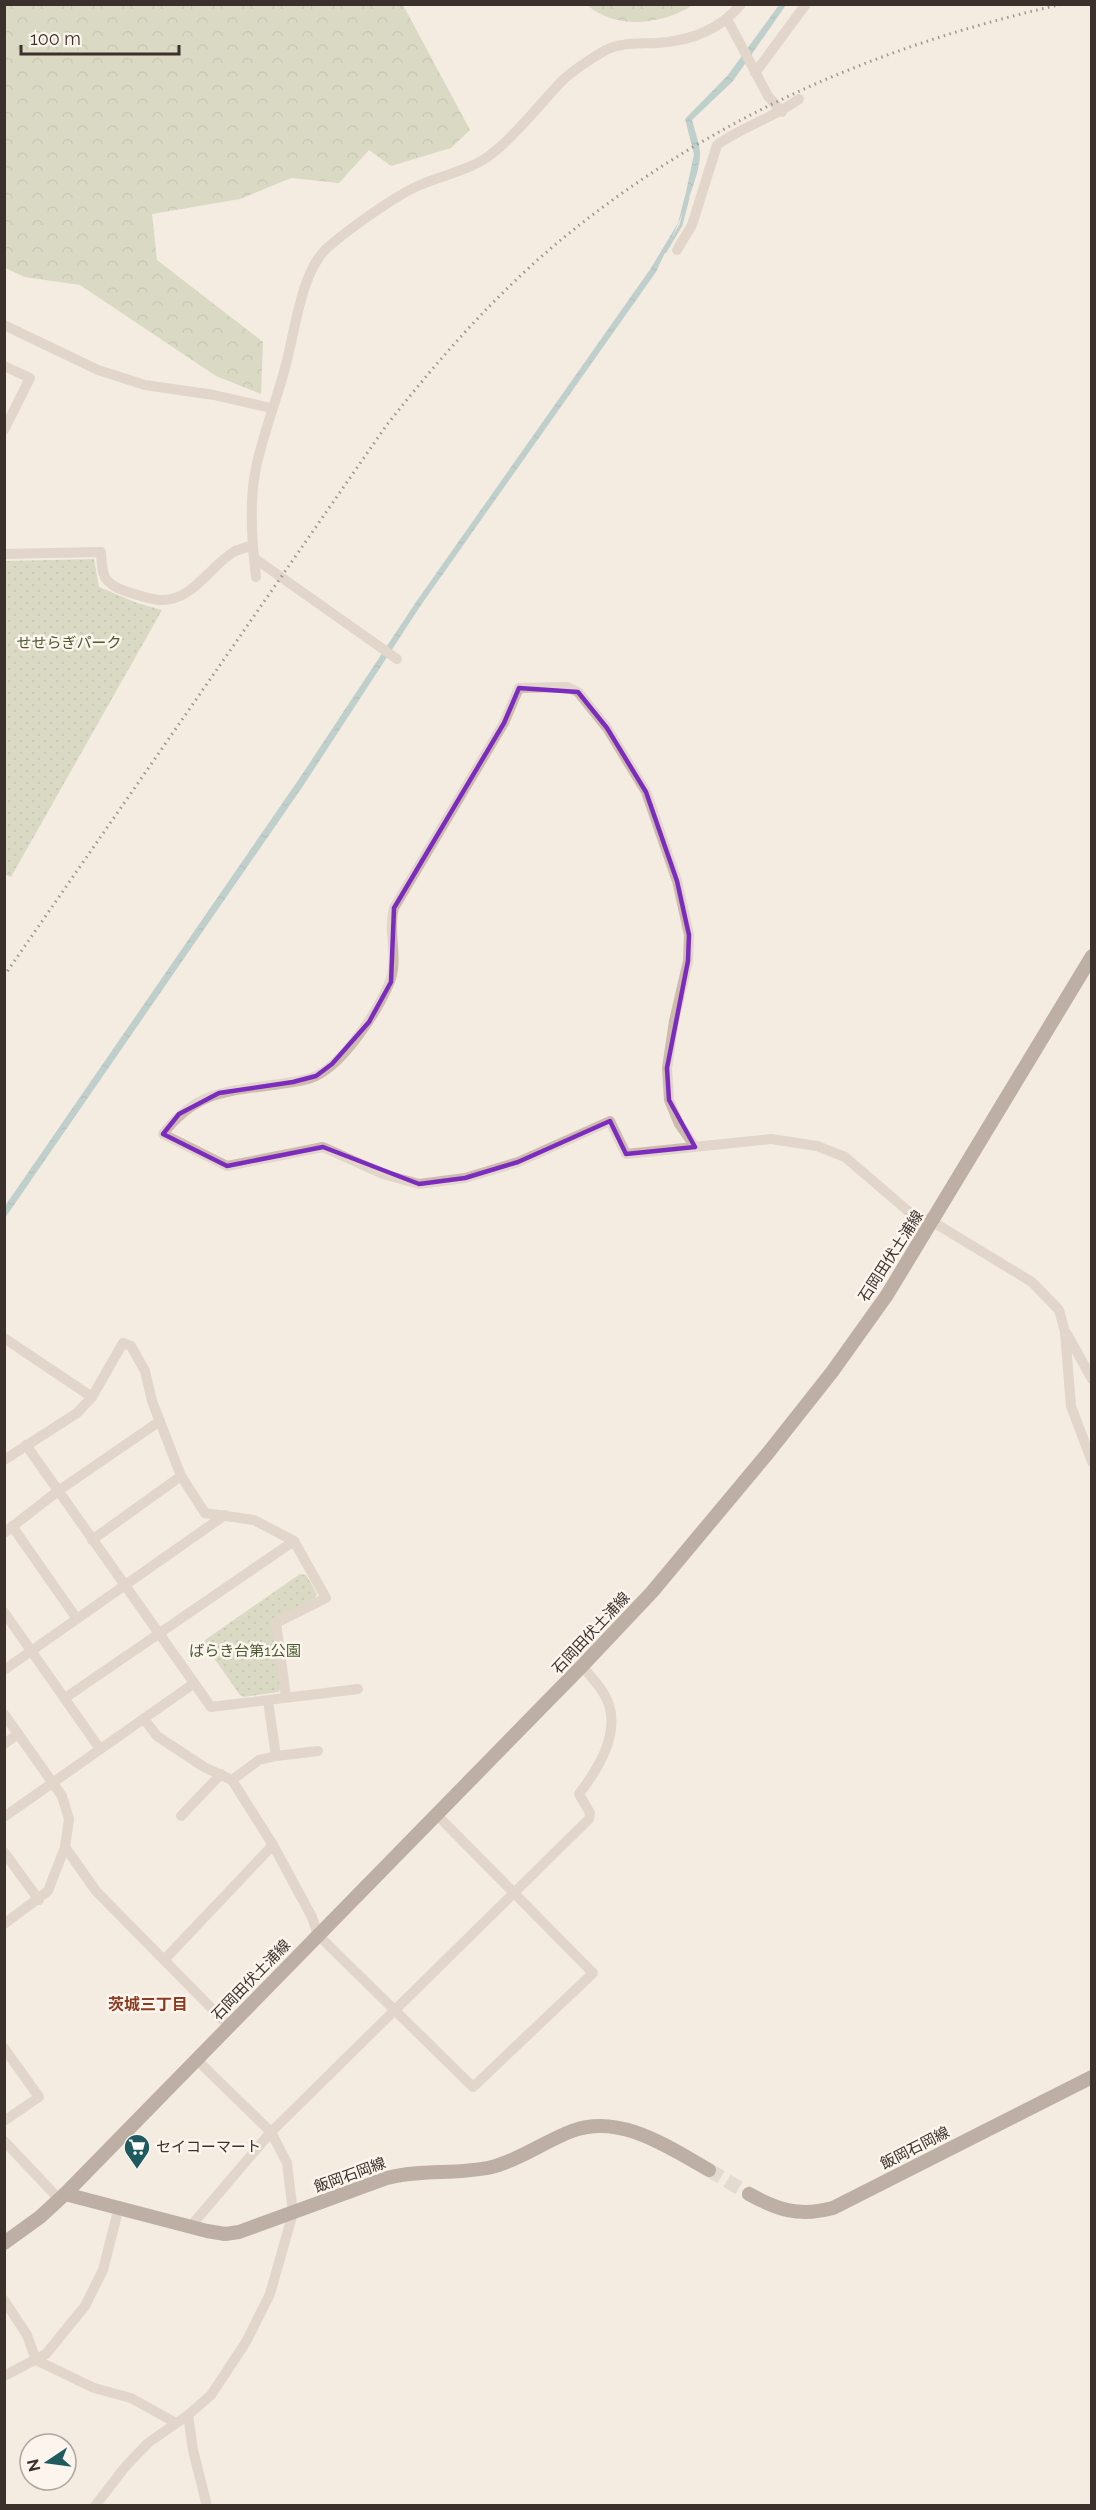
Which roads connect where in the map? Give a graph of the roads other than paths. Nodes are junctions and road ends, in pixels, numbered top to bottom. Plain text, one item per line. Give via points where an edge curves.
1 (741, 4) edge
2 (806, 4) edge
3 (727, 19) junction
4 (754, 71) junction
5 (799, 99) dead end
6 (782, 112) junction
7 (677, 250) dead end
8 (4, 325) edge
9 (4, 366) edge
10 (271, 408) junction
11 (4, 430) edge
12 (252, 546) junction
13 (4, 554) edge
14 (254, 558) junction
15 (256, 577) dead end
16 (395, 657) dead end
17 (1092, 956) edge
18 (695, 1147) junction
19 (933, 1222) junction
20 (1065, 1332) junction
21 (4, 1338) edge
22 (1092, 1379) edge
23 (92, 1397) junction
24 (160, 1421) junction
25 (26, 1444) junction
26 (4, 1460) edge
27 (1092, 1462) edge
28 (181, 1476) junction
29 (58, 1491) junction
30 (225, 1515) junction
31 (8, 1530) edge
32 (92, 1540) junction
33 (294, 1540) junction
34 (124, 1586) junction
35 (4, 1612) edge
36 (77, 1619) junction
37 (158, 1635) junction
38 (32, 1651) junction
39 (582, 1666) junction
40 (4, 1670) edge
41 (193, 1684) junction
42 (358, 1689) dead end
43 (286, 1697) junction
44 (65, 1698) junction
45 (268, 1701) junction
46 (4, 1714) edge
47 (144, 1719) junction
48 (18, 1734) junction
49 (4, 1744) edge
50 (100, 1749) junction
51 (318, 1751) dead end
52 (276, 1756) junction
53 (221, 1774) junction
54 (232, 1780) junction
55 (53, 1783) junction
56 (437, 1815) junction
57 (181, 1816) dead end
58 (4, 1817) edge
59 (273, 1845) junction
60 (65, 1847) junction
61 (4, 1852) edge
62 (515, 1894) junction
63 (39, 1900) junction
64 (4, 1924) edge
65 (318, 1935) junction
66 (164, 1960) junction
67 (395, 2011) junction
68 (229, 2026) junction
69 (4, 2048) edge
70 (196, 2060) junction
71 (1092, 2077) edge
72 (4, 2121) edge
73 (271, 2132) junction
74 (4, 2141) edge
75 (709, 2170) tunnel mouth
76 (749, 2194) tunnel mouth
77 (63, 2197) junction
78 (119, 2207) junction
79 (293, 2213) junction
80 (190, 2227) junction
81 (4, 2243) edge
82 (4, 2300) edge
83 (36, 2360) junction
84 (4, 2376) edge
85 (188, 2415) junction
86 (176, 2423) junction
87 (95, 2505) edge
88 (207, 2505) edge

1 - 3 street
2 - 4 street
3 - 4 street
3 - 10 street via 702,34 681,40 627,43 604,51 561,81 493,153 471,167 418,185 325,250 315,263 301,301
4 - 6 street
5 - 6 street
6 - 7 street via 717,145 692,225
8 - 10 street via 98,370 135,382
9 - 11 street via 30,378
10 - 12 street via 255,475
12 - 13 street via 235,552 183,595 167,600 148,598 108,582 103,577 101,552
12 - 14 street
14 - 15 street
14 - 16 street
17 - 19 main road, 石岡田伏土浦線
18 - 18 street via 626,1154 610,1121 518,1162 465,1178 419,1184 383,1174 323,1147 227,1166 163,1134 179,1114 219,1093 316,1076 332,1064 369,1022 390,982 395,959 390,922 394,908 504,723 519,688 567,687 578,692 607,728 646,792 677,881 689,935 688,961 667,1068 669,1100
18 - 19 street via 771,1139 817,1146 845,1157 908,1211
19 - 20 street via 1032,1282 1059,1310
19 - 39 main road, 石岡田伏土浦線 via 881,1304 768,1454 652,1592
20 - 22 street
20 - 27 street via 1071,1406
21 - 23 street
23 - 24 street via 123,1343 131,1346 145,1371
23 - 25 street via 77,1413
24 - 28 street
24 - 29 street
25 - 26 street
25 - 29 street
28 - 30 street via 205,1513
28 - 32 street
29 - 31 street
29 - 32 street
30 - 33 street via 254,1520
30 - 34 street
31 - 36 street
32 - 34 street
33 - 37 street
33 - 43 street via 326,1598 276,1623
34 - 36 street
34 - 37 street
35 - 38 street
36 - 38 street
37 - 41 street
37 - 44 street
38 - 40 street
38 - 44 street
39 - 56 main road, 石岡田伏土浦線
39 - 62 street via 609,1705 611,1728 600,1765 579,1794 590,1813 589,1819
41 - 45 street via 211,1707
41 - 47 street
42 - 43 street
43 - 45 street
44 - 50 street
45 - 52 street
46 - 48 street
47 - 50 street
47 - 53 street via 157,1736
48 - 49 street
48 - 55 street
50 - 55 street
51 - 52 street
52 - 54 street via 259,1760
53 - 54 street
53 - 57 street
54 - 59 street
55 - 58 street
55 - 60 street via 69,1819
56 - 62 street
56 - 65 main road, 石岡田伏土浦線
59 - 65 street
59 - 66 street
60 - 63 street via 53,1881
60 - 66 street via 96,1891
61 - 63 street
62 - 67 street
62 - 67 street via 593,1973 473,2087
63 - 64 street
65 - 67 street
65 - 68 main road, 石岡田伏土浦線
66 - 68 street
67 - 73 street
68 - 70 main road, 石岡田伏土浦線
69 - 72 street via 39,2097
70 - 73 street
70 - 77 main road, 石岡田伏土浦線
71 - 76 main road, 飯岡石岡線 via 833,2208 786,2211
73 - 79 street via 287,2163
73 - 80 street
74 - 77 street
75 - 79 main road, 飯岡石岡線 via 630,2129 603,2126 574,2130 497,2165 407,2173
77 - 78 main road, 飯岡石岡線
77 - 81 main road, 石岡田伏土浦線
78 - 80 main road, 飯岡石岡線
78 - 83 street via 103,2270 85,2306 46,2354
79 - 80 main road, 飯岡石岡線 via 225,2234
79 - 85 street via 270,2294 246,2342 211,2395
82 - 83 street via 27,2335
83 - 84 street
83 - 86 street via 94,2388 131,2398
85 - 86 street
85 - 88 street
86 - 87 street via 148,2443

